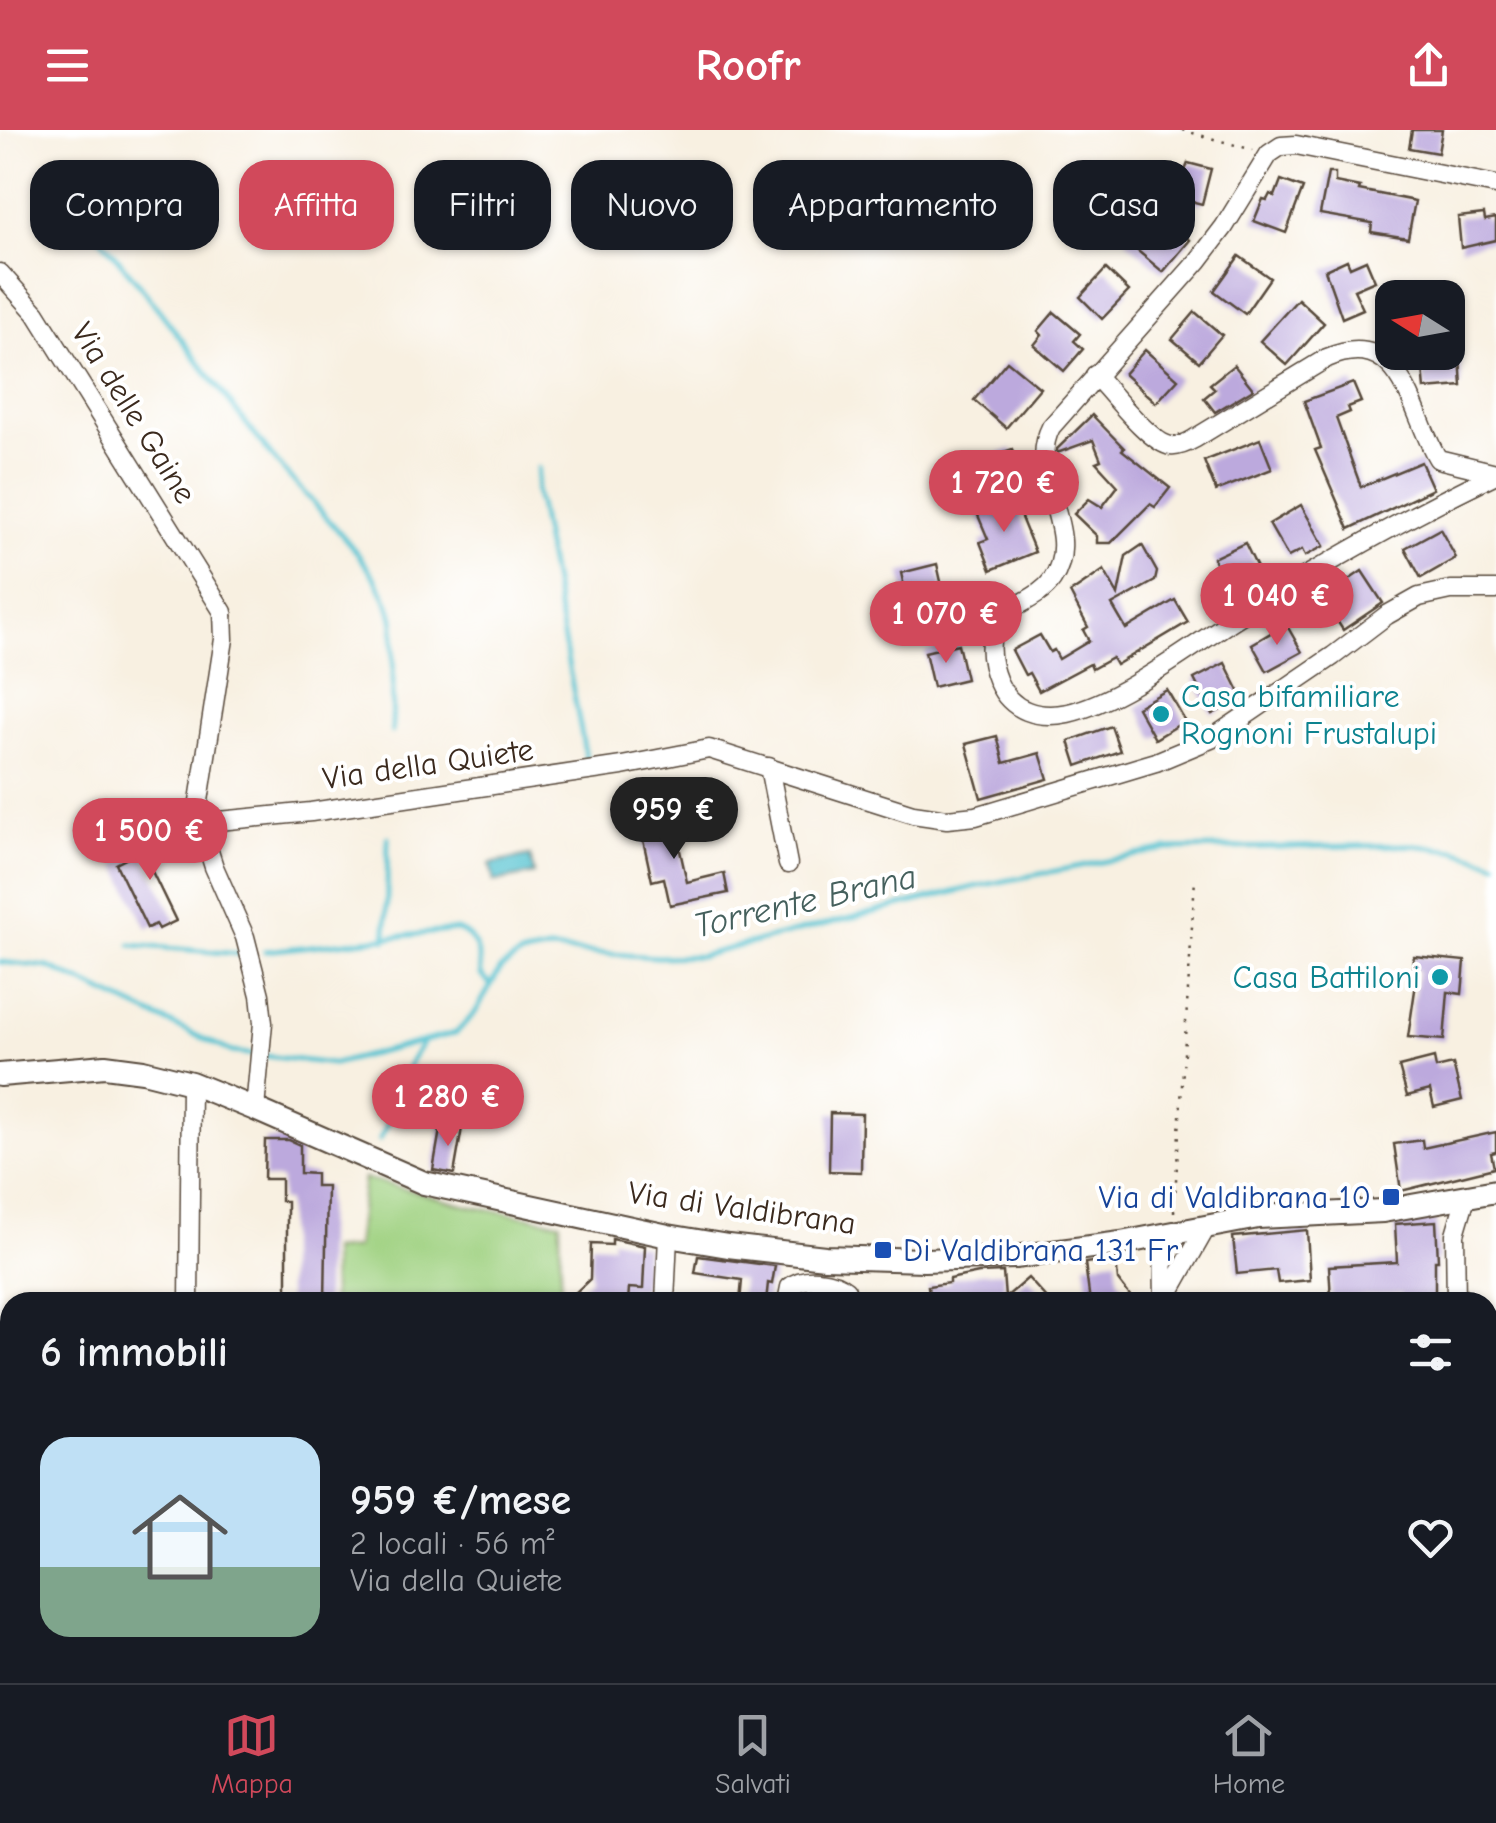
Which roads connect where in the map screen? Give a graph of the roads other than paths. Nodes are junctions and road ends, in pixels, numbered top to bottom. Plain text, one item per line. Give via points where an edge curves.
1 (1496, 184) edge
2 (0, 273) edge
3 (1095, 375) junction
4 (1496, 474) edge
5 (1496, 590) edge
6 (769, 767) junction
7 (199, 824) junction
8 (788, 864) dead end
9 (0, 1075) edge
10 (191, 1084) junction
11 (255, 1109) junction
12 (1496, 1191) edge
13 (1466, 1197) junction
14 (1442, 1201) junction
15 (1207, 1226) junction
16 (1455, 1234) junction
17 (1169, 1235) junction
18 (668, 1236) junction
19 (189, 1292) edge
20 (665, 1292) edge
21 (791, 1292) edge
22 (845, 1292) edge
23 (1165, 1292) edge
24 (1170, 1292) edge
25 (1456, 1292) edge

1 - 3 street via 1281,146 1269,154 1198,261
2 - 7 street, Via delle Gaine via 36,313 210,590 230,608 237,628 214,698 197,796
3 - 4 street via 1153,436 1175,446 1327,358 1366,354 1405,382 1438,458
3 - 4 street via 1057,416 1042,448 1060,524 1058,569 1039,594 1000,618 990,638 1000,686 1026,712 1056,715 1098,702 1388,526
5 - 6 street, Via della Quiete via 1418,597 1211,739 992,812 960,819 913,814
6 - 7 street, Via della Quiete via 709,749
6 - 8 street
7 - 11 street, Via delle Gaine via 252,960 262,1005
9 - 10 street, Via di Valdibrana via 105,1066
10 - 11 street, Via di Valdibrana
10 - 19 street
11 - 18 street, Via di Valdibrana via 424,1183
12 - 13 street, Via di Valdibrana
13 - 14 street, Via di Valdibrana
13 - 16 street
14 - 15 street, Via di Valdibrana
14 - 16 street
15 - 17 street, Via di Valdibrana
15 - 24 street
16 - 25 street
17 - 18 street, Via di Valdibrana via 1015,1257 924,1260 791,1254
17 - 23 street
18 - 20 street
21 - 22 street via 794,1283 806,1280 843,1286

